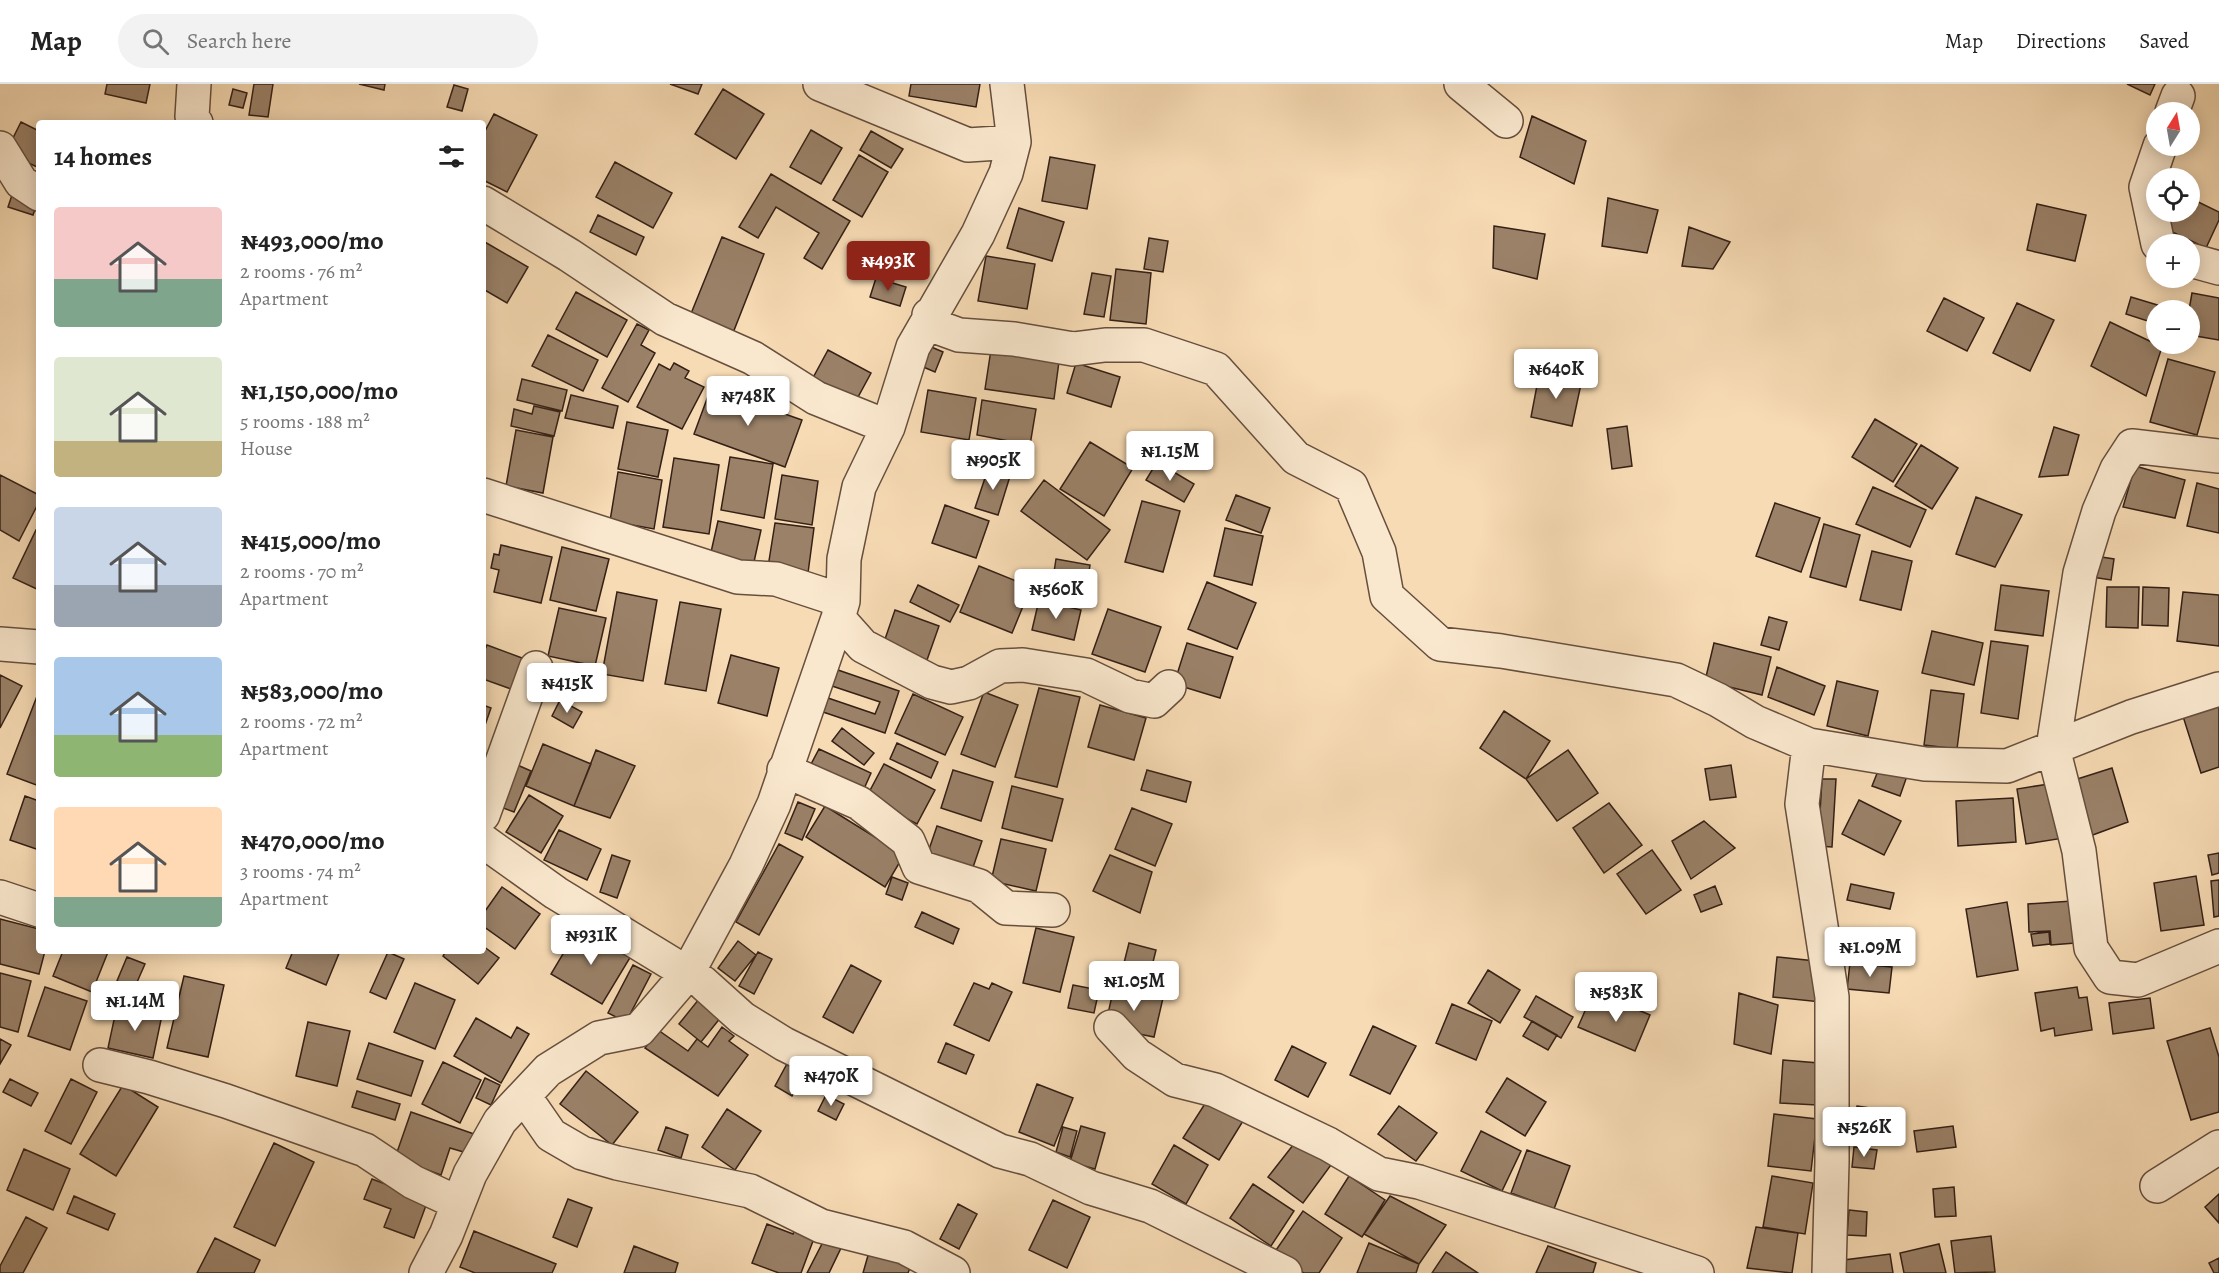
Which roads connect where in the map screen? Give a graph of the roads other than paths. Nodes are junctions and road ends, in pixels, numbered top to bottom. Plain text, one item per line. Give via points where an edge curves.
1 (194, 84) edge
2 (820, 84) edge
3 (1007, 84) edge
4 (1461, 84) edge
5 (194, 120) edge
6 (1506, 121) dead end
7 (1014, 142) junction
8 (0, 148) edge
9 (2157, 156) edge
10 (36, 192) edge
11 (486, 204) edge
12 (2156, 234) edge
13 (2200, 263) edge
14 (2219, 268) edge
15 (929, 315) junction
16 (888, 427) junction
17 (2219, 456) edge
18 (486, 496) edge
19 (841, 609) junction
20 (0, 644) edge
21 (36, 647) edge
22 (536, 668) dead end
23 (1169, 687) dead end
24 (2219, 689) edge
25 (1809, 745) junction
26 (2053, 748) junction
27 (784, 770) junction
28 (486, 807) edge
29 (486, 843) edge
30 (0, 897) edge
31 (36, 909) edge
32 (1053, 910) dead end
33 (2219, 946) edge
34 (687, 974) junction
35 (1111, 1027) dead end
36 (100, 1065) dead end
37 (524, 1096) junction
38 (2219, 1147) edge
39 (2157, 1186) dead end
40 (458, 1203) junction
41 (426, 1273) edge
42 (954, 1273) edge
43 (1285, 1273) edge
44 (1697, 1273) edge
45 (1829, 1273) edge

1 - 5 street
2 - 7 street via 968,145
3 - 7 street
4 - 6 street
7 - 15 street via 1006,173 978,234
8 - 10 street via 21,182
9 - 12 street via 2146,187
11 - 16 street via 665,319 753,358 816,398
13 - 14 street
15 - 16 street via 913,347
15 - 25 street via 937,327 958,335 1073,349 1144,345 1216,369 1296,458 1351,486 1379,552 1387,596 1440,644 1676,680 1755,722
16 - 19 street via 859,487 844,559
17 - 26 street via 2132,446 2116,469 2080,573
18 - 19 street via 738,577 776,579
19 - 23 street via 863,646 932,682 951,687 1000,666 1023,665 1086,675 1130,696 1154,701
19 - 27 street
20 - 21 street
22 - 28 street
24 - 26 street via 2131,717
25 - 26 street via 1924,764 2007,766
25 - 45 street via 1802,804 1832,997
26 - 33 street via 2079,852 2091,948 2110,977 2138,980
27 - 32 street via 859,803 908,841 919,867 979,886 1006,908
27 - 34 street via 774,804 746,866
29 - 34 street via 556,893
30 - 31 street
34 - 37 street via 639,1030 599,1038 548,1070
34 - 43 street via 702,982 742,1018 784,1044 935,1120 1091,1188 1150,1206
35 - 44 street via 1137,1055 1175,1080 1215,1090 1328,1144 1379,1174 1419,1182
36 - 40 street via 226,1101 364,1150 413,1182
37 - 40 street via 500,1121
37 - 42 street via 551,1135 582,1153 750,1191 821,1226 904,1247
38 - 39 street
40 - 41 street

